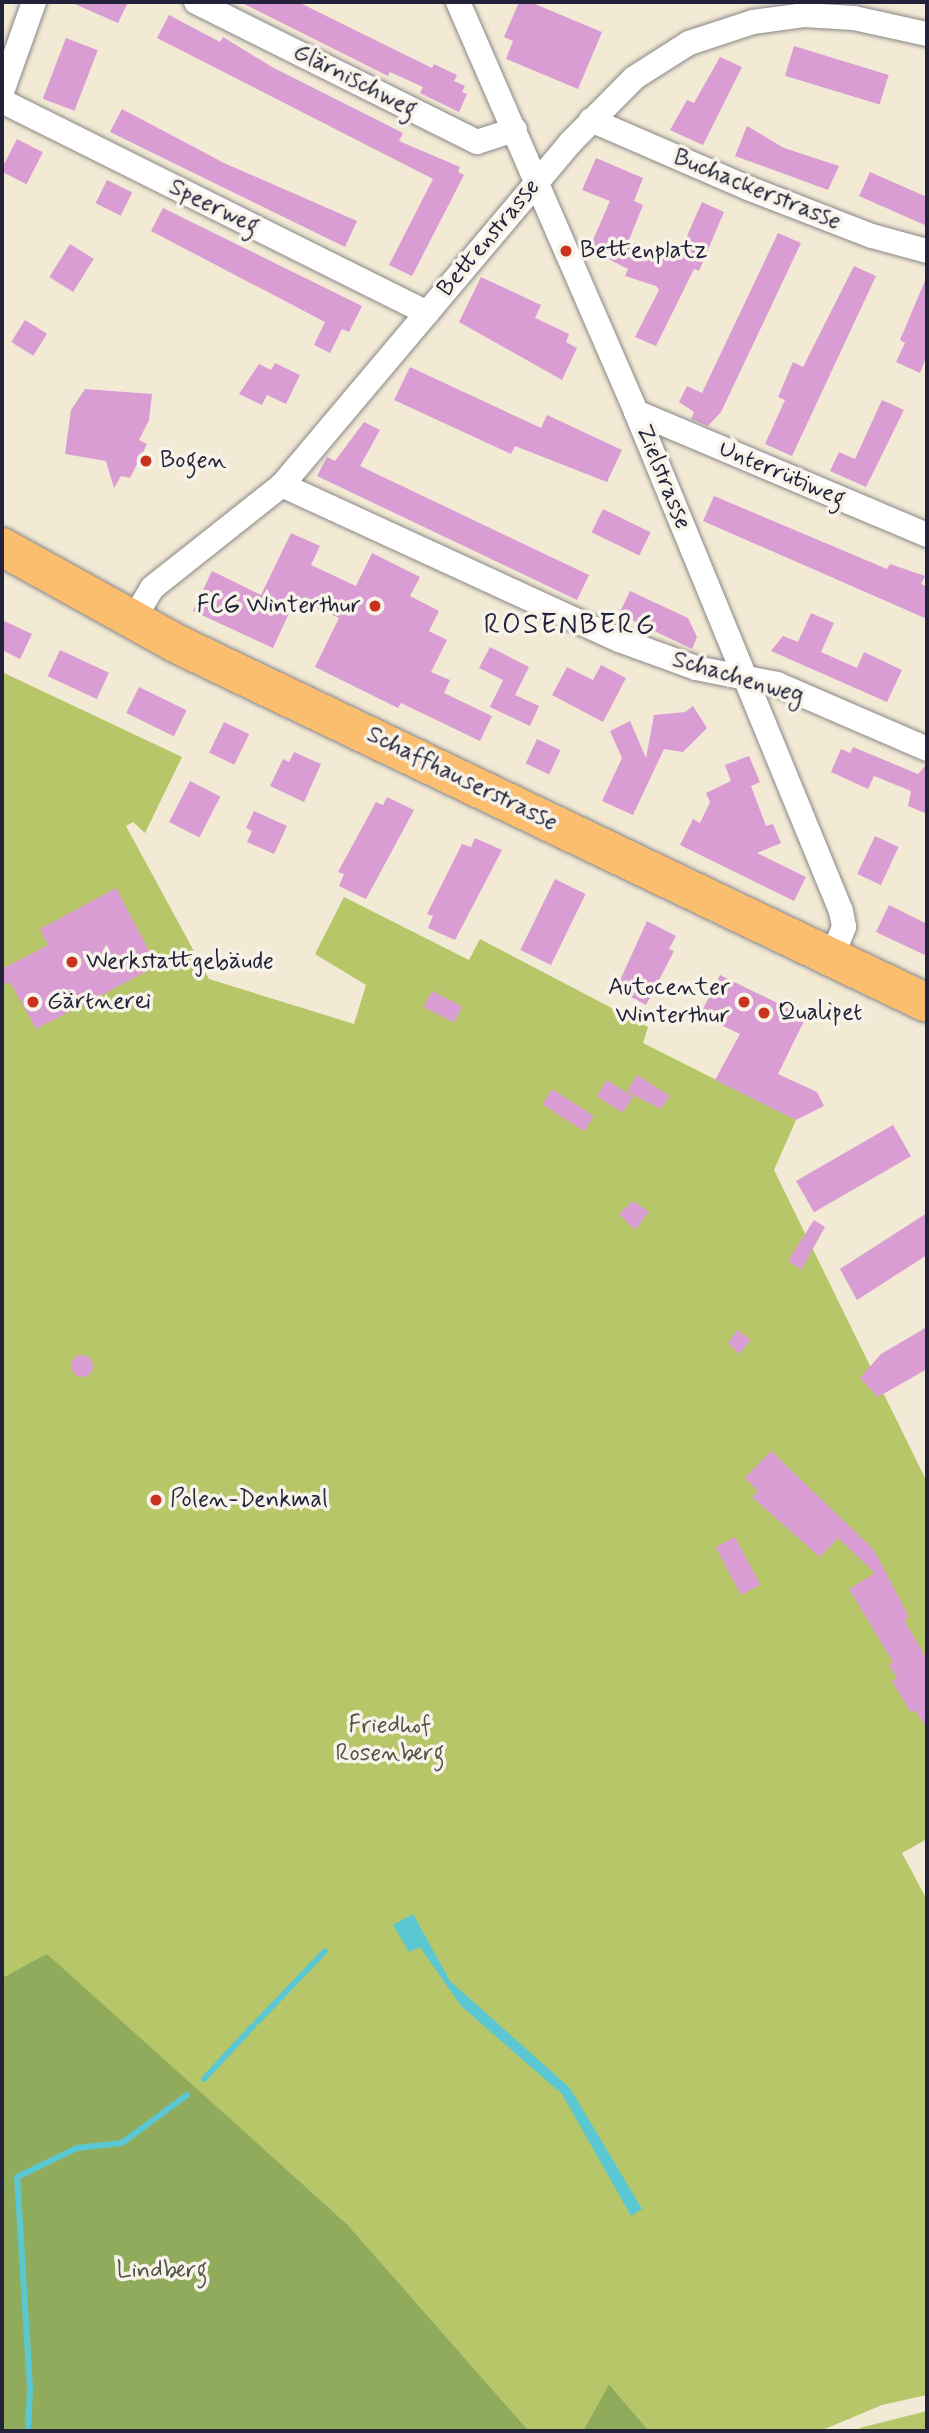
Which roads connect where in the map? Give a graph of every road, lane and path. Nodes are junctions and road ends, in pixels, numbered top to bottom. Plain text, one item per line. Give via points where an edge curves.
1 (34, 2) edge
2 (196, 2) edge
3 (458, 2) edge
4 (927, 34) edge
5 (2, 92) edge
6 (2, 101) edge
7 (591, 120) junction
8 (515, 130) junction
9 (537, 182) junction
10 (927, 251) edge
11 (427, 313) junction
12 (636, 412) junction
13 (282, 485) junction
14 (927, 535) edge
15 (2, 547) edge
16 (133, 620) junction
17 (745, 679) junction
18 (927, 749) edge
19 (832, 956) junction
20 (927, 1003) edge

1 - 5 street
2 - 8 street, Glärnischweg via 477,142
3 - 8 street, Zielstrasse
4 - 7 street, Bettenstrasse via 854,18 804,15 752,22 689,43 656,62 613,95
6 - 11 street, Speerweg
7 - 9 street, Bettenstrasse
7 - 10 street, Buchackerstrasse via 748,188 872,236
8 - 9 street, Zielstrasse
9 - 11 street, Bettenstrasse
9 - 12 street, Zielstrasse
11 - 13 street, Bettenstrasse
12 - 14 street, Unterrütiweg
12 - 17 street, Zielstrasse
13 - 16 street, Bettenstrasse via 160,581
13 - 17 street, Schachenweg via 618,640 696,668
15 - 16 main road, Schaffhauserstrasse
16 - 19 main road, Schaffhauserstrasse
17 - 18 street, Schachenweg via 777,684
17 - 19 street, Zielstrasse via 841,911 844,927
19 - 20 main road, Schaffhauserstrasse

